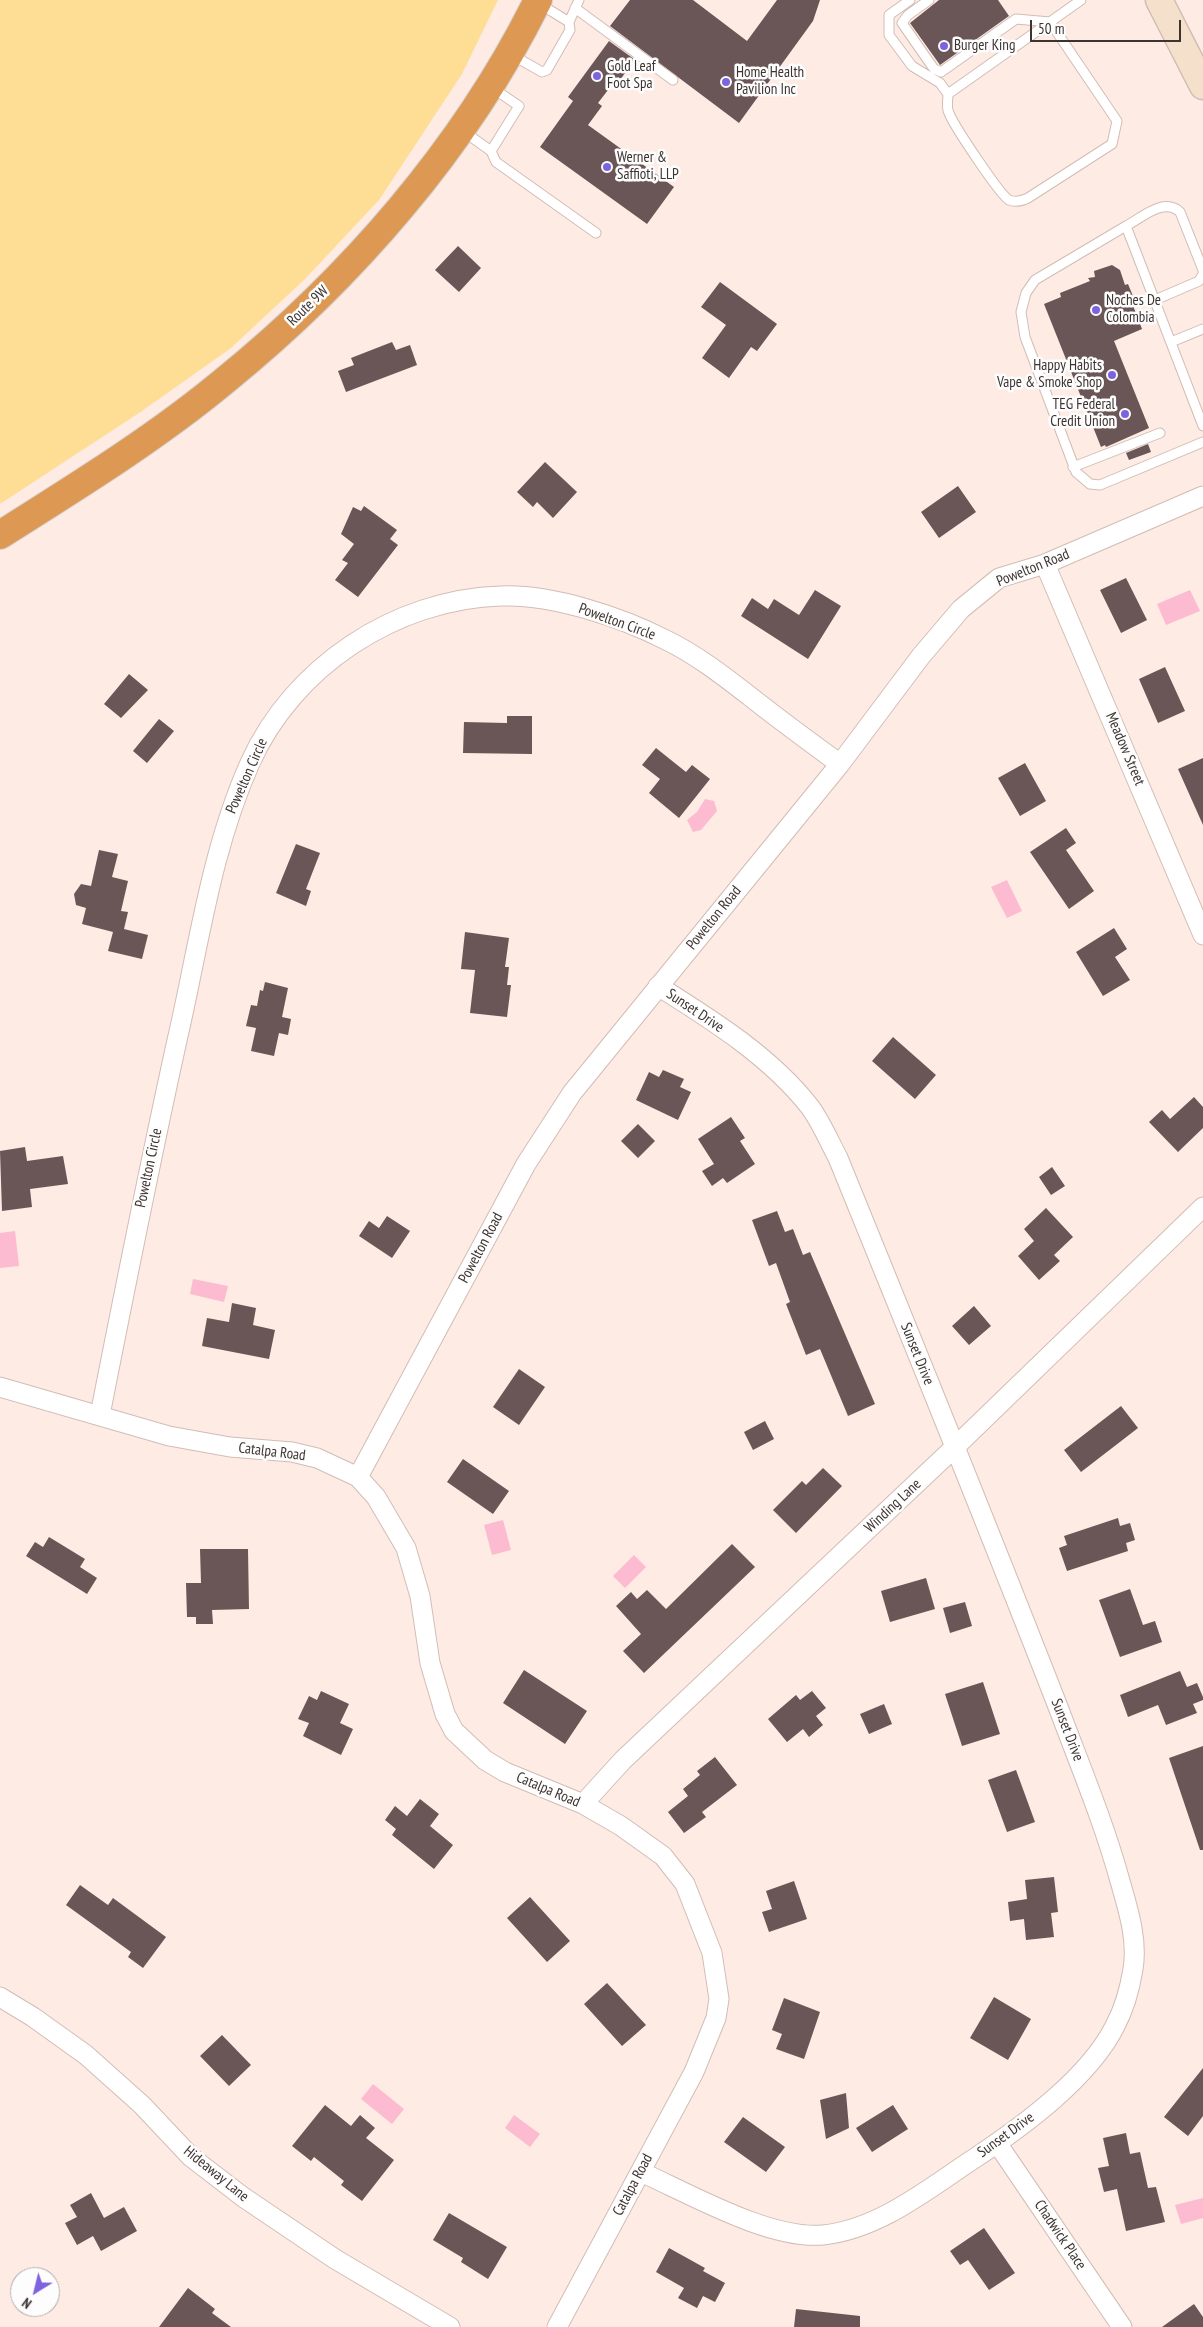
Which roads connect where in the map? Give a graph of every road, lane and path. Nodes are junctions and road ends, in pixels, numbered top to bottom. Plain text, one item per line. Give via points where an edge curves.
1 (910, 0) edge
2 (930, 0) edge
3 (1081, 0) edge
4 (1159, 0) edge
5 (537, 1) edge
6 (577, 4) edge
7 (569, 22) junction
8 (1050, 22) junction
9 (509, 54) junction
10 (673, 80) dead end
11 (489, 86) junction
12 (1203, 86) edge
13 (948, 94) junction
14 (460, 129) junction
15 (491, 151) junction
16 (1126, 226) junction
17 (596, 233) dead end
18 (1203, 270) edge
19 (1203, 274) edge
20 (1155, 300) junction
21 (1203, 329) edge
22 (1171, 342) junction
23 (1203, 426) edge
24 (1160, 432) dead end
25 (1203, 442) edge
26 (1074, 467) junction
27 (1203, 496) edge
28 (0, 535) edge
29 (1046, 564) junction
30 (840, 764) junction
31 (1203, 935) edge
32 (658, 986) junction
33 (1203, 1207) edge
34 (0, 1387) edge
35 (100, 1415) junction
36 (955, 1447) junction
37 (358, 1477) junction
38 (583, 1804) junction
39 (0, 1998) edge
40 (997, 2143) junction
41 (641, 2172) junction
42 (450, 2327) edge
43 (556, 2327) edge
44 (1122, 2327) edge

1 - 13 lane via 889,15 889,36 912,66 940,83
2 - 8 lane via 902,23 934,69 941,72 1016,19
3 - 8 lane
4 - 12 main road
5 - 7 lane
5 - 9 highway, Route 9W
6 - 7 lane
6 - 10 lane
7 - 9 lane via 570,30 547,70 542,72
8 - 13 lane
8 - 13 lane via 1118,121 1112,144 1028,198 1018,202 1008,199 948,112
9 - 11 highway, Route 9W
11 - 14 highway, Route 9W
11 - 15 lane via 520,106
14 - 15 lane
14 - 28 highway, Route 9W via 379,231 275,337 188,409
15 - 17 lane via 496,162
16 - 18 lane via 1163,205 1174,207 1180,212
16 - 20 lane
16 - 26 lane via 1035,280 1026,293 1021,312 1026,337
19 - 20 lane via 1199,281
20 - 22 lane
21 - 22 lane
22 - 23 lane
24 - 26 lane
25 - 26 lane via 1100,485 1090,484
27 - 29 street, Powelton Road
29 - 30 street, Powelton Road via 999,578 961,609 921,656
29 - 31 street, Meadow Street
30 - 32 street, Powelton Road
30 - 35 street, Powelton Circle via 697,658 666,640 597,612 567,604 504,596 463,600 406,616 339,651 310,678 267,732 250,762 225,827 148,1168
32 - 36 street, Sunset Drive via 704,1014 764,1060 811,1108 838,1158
32 - 37 street, Powelton Road via 572,1093 526,1164
33 - 36 street, Winding Lane
34 - 35 street, Catalpa Road
35 - 37 street, Catalpa Road via 169,1436 317,1458
36 - 38 street, Winding Lane via 623,1760
36 - 40 street, Sunset Drive via 1108,1839 1130,1915 1133,1941 1134,1965 1115,2027 1092,2060 1050,2103
37 - 38 street, Catalpa Road via 376,1497 406,1548 420,1596 430,1663 445,1714 454,1731 484,1760 505,1772
38 - 41 street, Catalpa Road via 663,1856 685,1884 712,1953 717,1977 719,1998 716,2018 694,2072
39 - 42 street, Hideaway Lane via 86,2055 142,2105 191,2157 244,2197 335,2259
40 - 41 street, Sunset Drive via 884,2216 821,2235 756,2224
40 - 44 street, Chadwick Place
41 - 43 street, Catalpa Road

